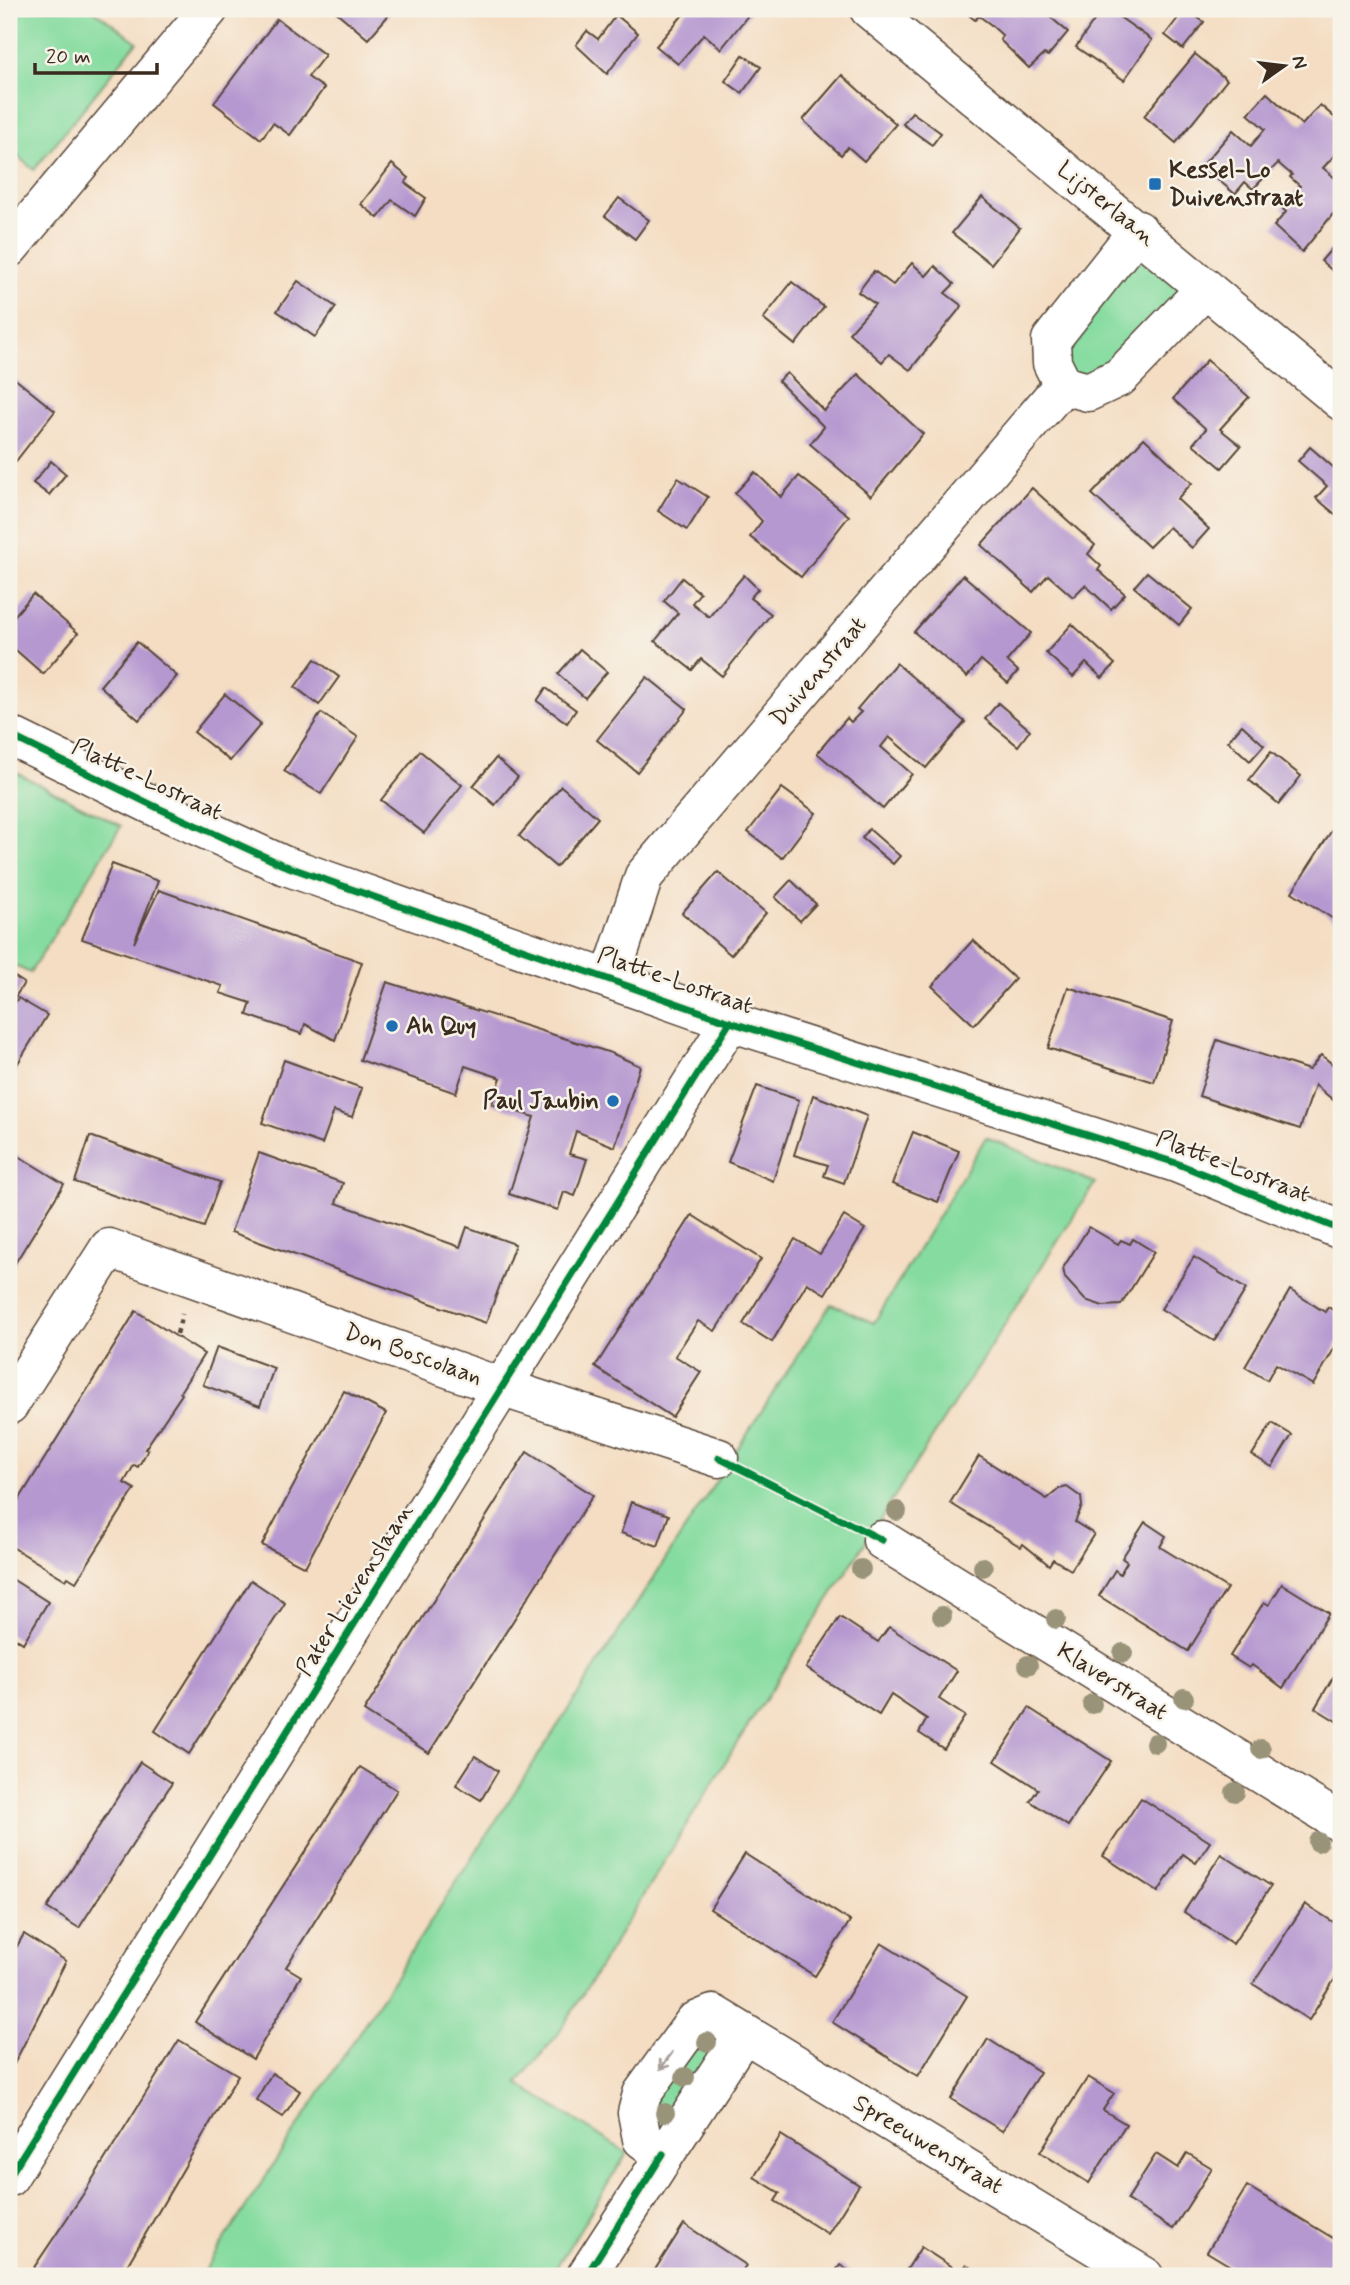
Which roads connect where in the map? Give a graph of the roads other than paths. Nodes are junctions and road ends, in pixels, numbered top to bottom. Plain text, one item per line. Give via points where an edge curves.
1 (209, 9) edge
2 (869, 9) edge
3 (1138, 230) junction
4 (9, 248) edge
5 (1206, 288) junction
6 (1063, 386) junction
7 (1341, 401) edge
8 (9, 735) edge
9 (610, 979) junction
10 (730, 1022) junction
11 (1341, 1230) edge
12 (505, 1388) junction
13 (9, 1405) edge
14 (719, 1458) dead end
15 (882, 1540) dead end
16 (1341, 1823) edge
17 (728, 2024) junction
18 (663, 2154) junction
19 (9, 2177) edge
20 (586, 2276) edge
21 (1144, 2276) edge

1 - 4 street
2 - 3 street, Lijsterlaan
3 - 5 street, Lijsterlaan
3 - 6 street via 1051,340 1052,363
5 - 6 street via 1121,377 1088,392
5 - 7 street, Lijsterlaan
6 - 9 street, Duivenstraat via 644,876
8 - 9 street, Platte-Lostraat via 283,864
9 - 10 street, Platte-Lostraat
10 - 11 street, Platte-Lostraat via 1176,1163
10 - 12 street, Pater Lievenslaan
12 - 13 street, Don Boscolaan via 109,1248
12 - 14 street, Don Boscolaan
12 - 19 street, Pater Lievenslaan
15 - 16 street, Klaverstraat
17 - 18 street
17 -> 18 street via 694,2022 642,2094 637,2113 642,2139
17 - 21 street, Spreeuwenstraat
18 - 20 street

